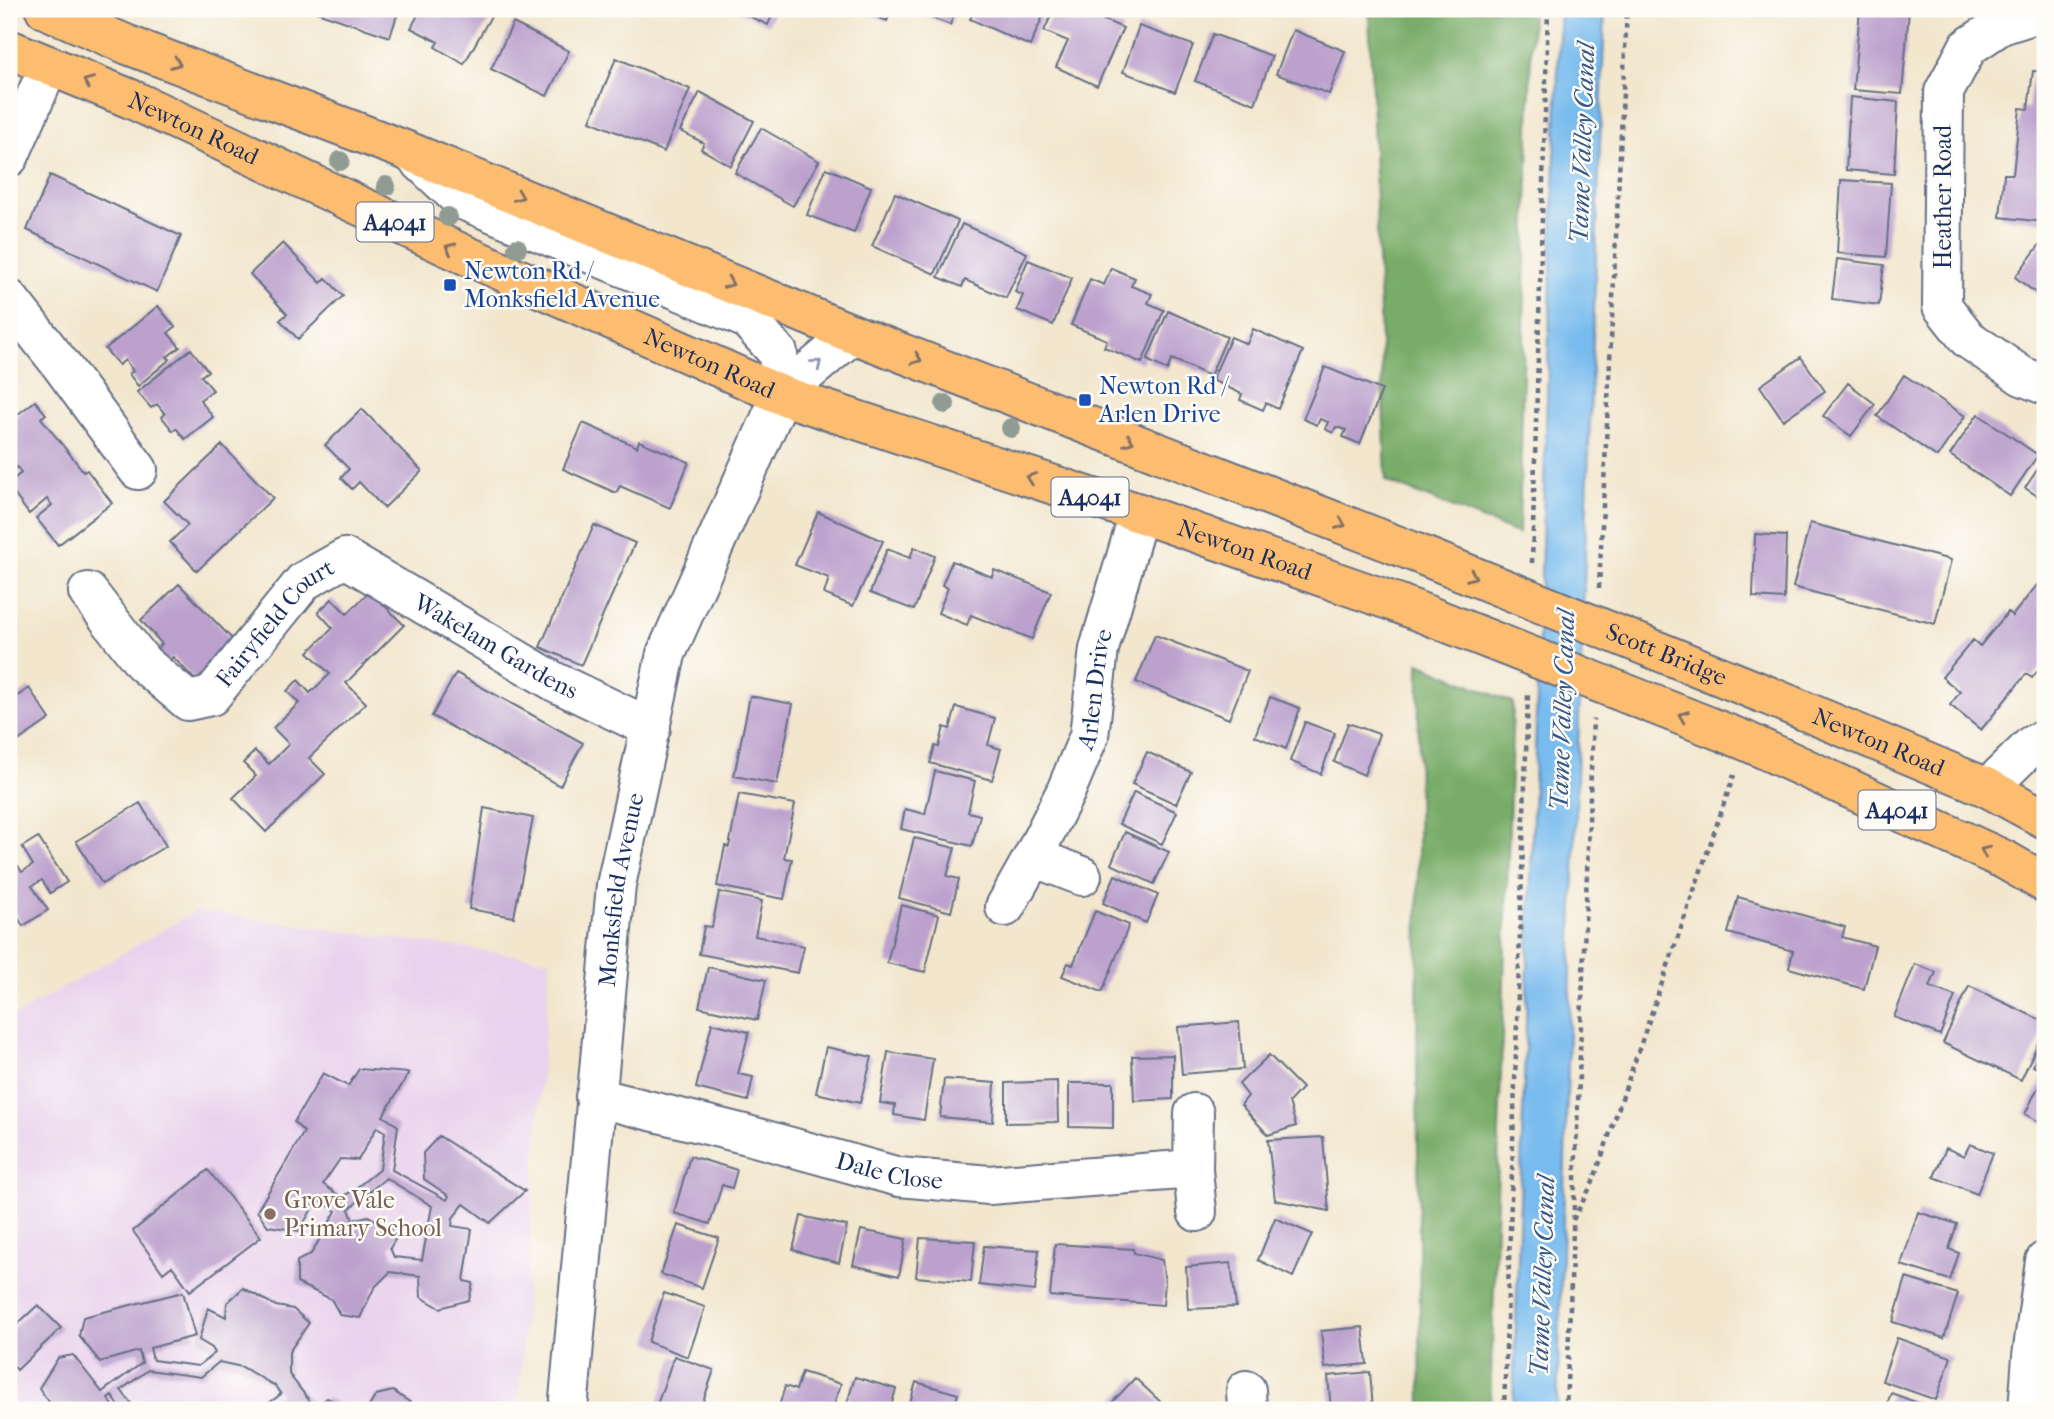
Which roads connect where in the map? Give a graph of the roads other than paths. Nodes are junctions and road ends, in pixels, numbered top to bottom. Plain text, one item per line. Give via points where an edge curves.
1 (58, 11) edge
2 (2045, 11) edge
3 (9, 49) edge
4 (49, 66) junction
5 (410, 152) junction
6 (9, 156) edge
7 (9, 299) edge
8 (853, 334) junction
9 (2045, 385) edge
10 (781, 395) junction
11 (138, 470) dead end
12 (1139, 513) junction
13 (1409, 550) joint
14 (345, 558) joint
15 (88, 592) dead end
16 (1396, 603) joint
17 (1769, 696) joint
18 (651, 728) junction
19 (2045, 739) edge
20 (1988, 788) junction
21 (2045, 819) edge
22 (1033, 857) junction
23 (1082, 876) dead end
24 (2045, 883) edge
25 (1005, 907) dead end
26 (595, 1097) junction
27 (1194, 1113) dead end
28 (1193, 1169) junction
29 (1197, 1212) dead end
30 (2045, 1261) edge
31 (568, 1410) edge
32 (2028, 1410) edge

1 -> 5 highway, Newton Road / A4041 via 128,45
2 - 9 street, Heather Road via 2001,25 1968,47 1944,92 1942,306 1968,340 2022,376
3 - 4 highway, Newton Road / A4041
4 - 6 street
10 -> 4 highway, Newton Road / A4041 via 131,99
5 -> 8 highway, Newton Road / A4041
5 - 10 street, Monksfield Avenue via 460,199 747,320 778,353
7 - 11 street
10 -> 8 street, Monksfield Avenue
8 -> 13 highway, Newton Road / A4041
12 -> 10 highway, Newton Road / A4041
10 - 18 street, Monksfield Avenue via 666,654
12 - 16 highway, Newton Road / A4041
12 - 22 street, Arlen Drive via 1099,649 1089,736
13 -> 17 highway, Scott Bridge / A4041, bridge
14 - 15 street, Fairyfield Court via 304,580 211,696 188,701 143,663
14 - 18 street, Wakelam Gardens via 555,682
24 -> 16 highway, Scott Bridge / A4041, bridge via 2005,860 1746,741
17 - 20 highway, Newton Road / A4041
18 - 26 street, Monksfield Avenue via 616,885
19 - 20 street via 2032,745
20 - 21 highway, Newton Road / A4041
22 - 23 street
22 - 25 street, Arlen Drive
26 - 28 street, Dale Close via 899,1177 989,1185
26 - 31 street, Monksfield Avenue
27 - 28 street
28 - 29 street
30 - 32 street

